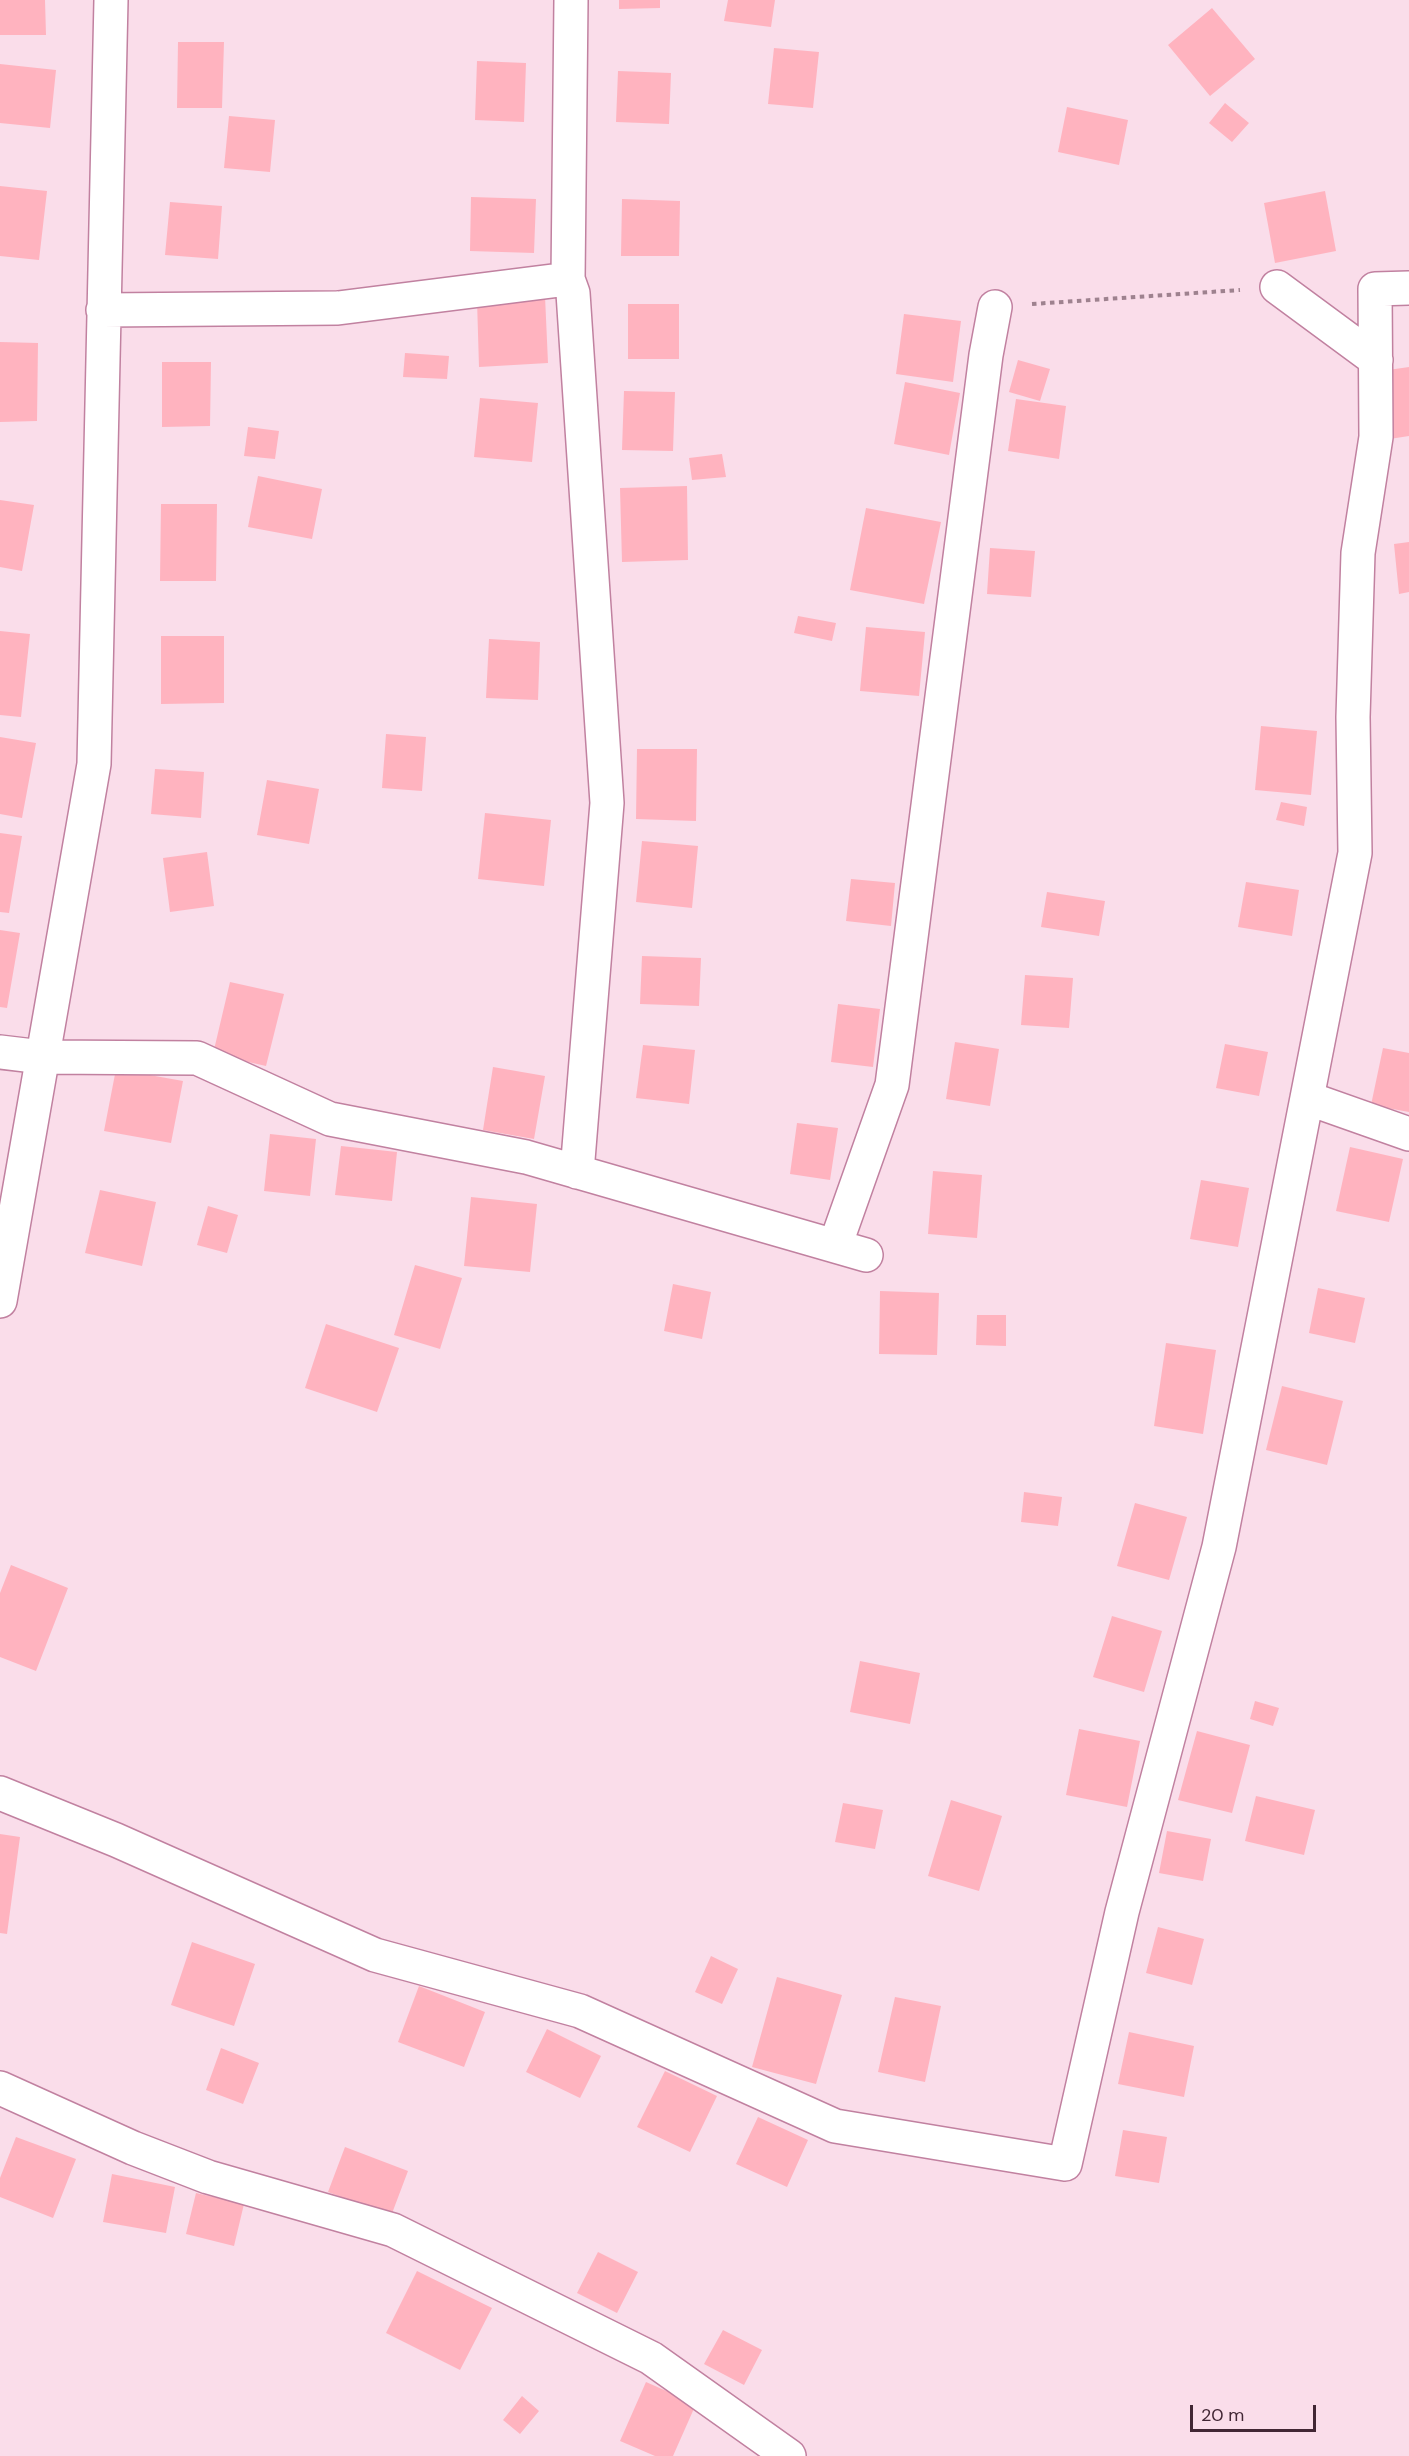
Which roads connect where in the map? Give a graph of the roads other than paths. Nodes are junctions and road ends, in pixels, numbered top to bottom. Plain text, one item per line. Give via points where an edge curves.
1 (111, 0) edge
2 (571, 0) edge
3 (568, 279) junction
4 (1276, 287) road end
5 (1409, 288) edge
6 (994, 307) road end
7 (103, 310) junction
8 (1376, 360) junction
9 (0, 1052) edge
10 (42, 1057) junction
11 (1307, 1098) junction
12 (1409, 1134) edge
13 (577, 1172) junction
14 (835, 1246) junction
15 (866, 1255) dead end
16 (0, 1301) edge
17 (0, 1793) edge
18 (0, 2088) edge
19 (789, 2456) edge

1 - 7 street
2 - 3 street
3 - 7 street via 338,308
3 - 13 street via 573,293 607,803
4 - 8 street
5 - 8 street via 1375,289
6 - 14 street via 892,1085
7 - 10 street via 94,764
8 - 11 street via 1376,437 1358,553 1353,717 1355,853
9 - 10 street
10 - 13 street via 197,1058 330,1119 526,1157
10 - 16 street
11 - 12 street
11 - 17 street via 1219,1547 1122,1912 1065,2164 835,2126 580,2011 375,1955
13 - 14 street
14 - 15 street
18 - 19 street via 208,2178 393,2230 651,2358

